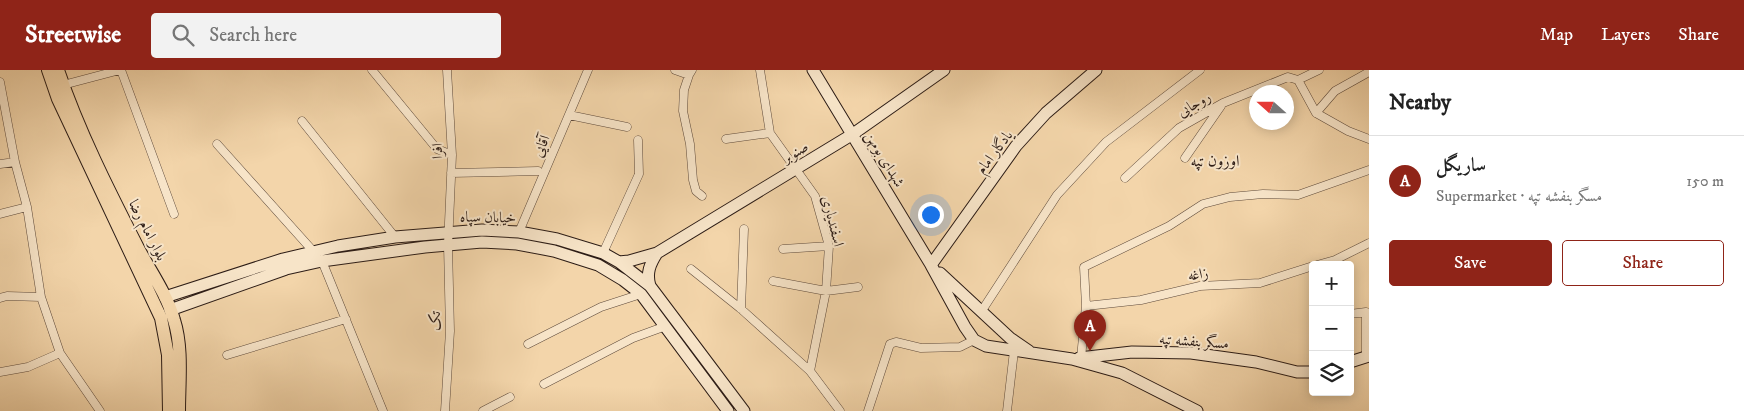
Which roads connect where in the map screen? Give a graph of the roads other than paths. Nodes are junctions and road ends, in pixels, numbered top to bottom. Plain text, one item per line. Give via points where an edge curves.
1 (48, 70) edge
2 (58, 70) edge
3 (121, 70) edge
4 (372, 70) edge
5 (447, 70) edge
6 (588, 70) edge
7 (675, 70) edge
8 (760, 70) edge
9 (813, 70) edge
10 (944, 70) edge
11 (1096, 70) edge
12 (1200, 70) edge
13 (1319, 70) edge
14 (1369, 72) edge
15 (691, 73) edge
16 (1298, 80) junction
17 (0, 82) edge
18 (63, 86) junction
19 (1223, 103) junction
20 (2, 106) edge
21 (1316, 113) junction
22 (569, 115) junction
23 (302, 121) dead end
24 (627, 128) dead end
25 (770, 133) junction
26 (853, 134) junction
27 (726, 139) dead end
28 (1369, 139) edge
29 (638, 140) dead end
30 (217, 144) dead end
31 (452, 155) junction
32 (1185, 158) dead end
33 (14, 162) junction
34 (0, 164) edge
35 (95, 168) junction
36 (796, 169) junction
37 (1369, 170) edge
38 (538, 171) dead end
39 (451, 173) junction
40 (1125, 178) dead end
41 (702, 196) dead end
42 (109, 197) junction
43 (27, 207) junction
44 (0, 214) edge
45 (174, 214) dead end
46 (744, 229) dead end
47 (449, 232) junction
48 (519, 232) junction
49 (395, 237) junction
50 (1369, 243) edge
51 (448, 245) junction
52 (829, 246) junction
53 (783, 249) dead end
54 (313, 252) junction
55 (603, 253) junction
56 (657, 253) junction
57 (322, 261) junction
58 (1331, 261) edge
59 (619, 262) junction
60 (932, 265) junction
61 (1309, 267) edge
62 (691, 268) dead end
63 (774, 281) dead end
64 (650, 286) junction
65 (858, 287) dead end
66 (826, 290) junction
67 (641, 294) junction
68 (40, 297) junction
69 (165, 297) junction
70 (0, 298) edge
71 (1086, 306) junction
72 (741, 309) junction
73 (170, 310) junction
74 (981, 312) junction
75 (1354, 314) edge
76 (346, 319) junction
77 (666, 326) junction
78 (974, 340) junction
79 (528, 344) dead end
80 (1014, 351) junction
81 (60, 353) junction
82 (1034, 354) junction
83 (227, 355) dead end
84 (1367, 356) edge
85 (1077, 358) junction
86 (1354, 361) edge
87 (810, 371) junction
88 (0, 372) edge
89 (1309, 372) edge
90 (544, 384) dead end
91 (510, 397) dead end
92 (100, 411) edge
93 (169, 411) edge
94 (179, 411) edge
95 (383, 411) edge
96 (445, 411) edge
97 (483, 411) edge
98 (728, 411) edge
99 (743, 411) edge
100 (840, 411) edge
101 (868, 411) edge
102 (1007, 411) edge
103 (1197, 411) edge

1 - 35 main road, بلوار امام رضا via 58,99
2 - 18 main road, بلوار امام رضا
3 - 18 street
3 - 45 street
4 - 31 street via 437,149
5 - 31 street, افرا
6 - 22 street, آقایی
7 - 15 street
8 - 25 street, اسفندیاری
9 - 26 street, شهدای بومهن
10 - 26 street, صنوبر
11 - 60 street, یادگار امام via 1046,113 1016,146
12 - 74 street via 1106,142 1057,196
13 - 16 street, روجایی
14 - 21 street via 1335,91
15 - 41 street via 684,90 682,111 690,144 693,180 696,191
16 - 19 street, روجایی via 1288,77
16 - 21 street
17 - 20 street
18 - 35 main road, بلوار امام رضا
19 - 32 street
19 - 40 street, روجایی via 1179,128
20 - 33 street
21 - 28 street
22 - 24 street
22 - 48 street, آقایی
23 - 49 street
25 - 27 street
25 - 36 street, اسفندیاری
26 - 36 street, صنوبر
26 - 60 street, شهدای بومهن
29 - 55 street via 639,174
30 - 54 street
31 - 39 street, افرا
33 - 34 street
33 - 43 street
35 - 42 main road, بلوار امام رضا
36 - 52 street, اسفندیاری via 815,196
36 - 56 street, صنوبر
37 - 71 street via 1298,195 1230,197 1203,204 1169,226 1084,267
38 - 39 street
39 - 47 street, افرا
42 - 69 main road, بلوار امام رضا
42 - 93 main road, بلوار امام رضا via 161,318 168,355
43 - 44 street
43 - 68 street
46 - 72 street
47 - 48 street, خیابان سپاه
47 - 49 street, خیابان سپاه
47 - 51 street, تک
48 - 55 street, خیابان سپاه
49 - 54 street, خیابان سپاه
50 - 58 street
51 - 57 street, خیابان سپاه
51 - 67 street, خیابان سپاه via 482,242 518,244 554,251 598,265
51 - 96 street, تک via 450,331
52 - 53 street
52 - 66 street, اسفندیاری
54 - 69 street, خیابان سپاه
55 - 59 street, خیابان سپاه
56 - 59 street, صنوبر
56 - 64 street via 649,268
57 - 73 street, خیابان سپاه via 286,269
57 - 76 street
59 - 64 street, خیابان سپاه
60 - 74 street
60 - 78 street
61 - 71 street, زاغه via 1260,283 1200,286 1141,300
62 - 72 street
63 - 66 street
64 - 99 street, خیابان سپاه
65 - 66 street
66 - 87 street, اسفندیاری
67 - 77 street, خیابان سپاه
67 - 79 street via 601,306
68 - 70 street
68 - 81 street
69 - 73 main road, بلوار امام رضا
71 - 85 street
72 - 87 street
73 - 94 main road, بلوار امام رضا via 179,351
74 - 82 street
75 - 84 street via 1366,312
76 - 83 street
76 - 95 street
77 - 90 street via 633,338
77 - 98 street, خیابان سپاه
78 - 80 street via 986,346
78 - 101 street via 960,347 921,348 896,342 890,344
80 - 82 street
80 - 102 street
81 - 88 street via 28,367
81 - 92 street
82 - 85 street
84 - 86 street
85 - 89 street, مسگر بنفشه تپه via 1132,352 1191,353
85 - 103 street via 1122,373
87 - 100 street
91 - 97 street

